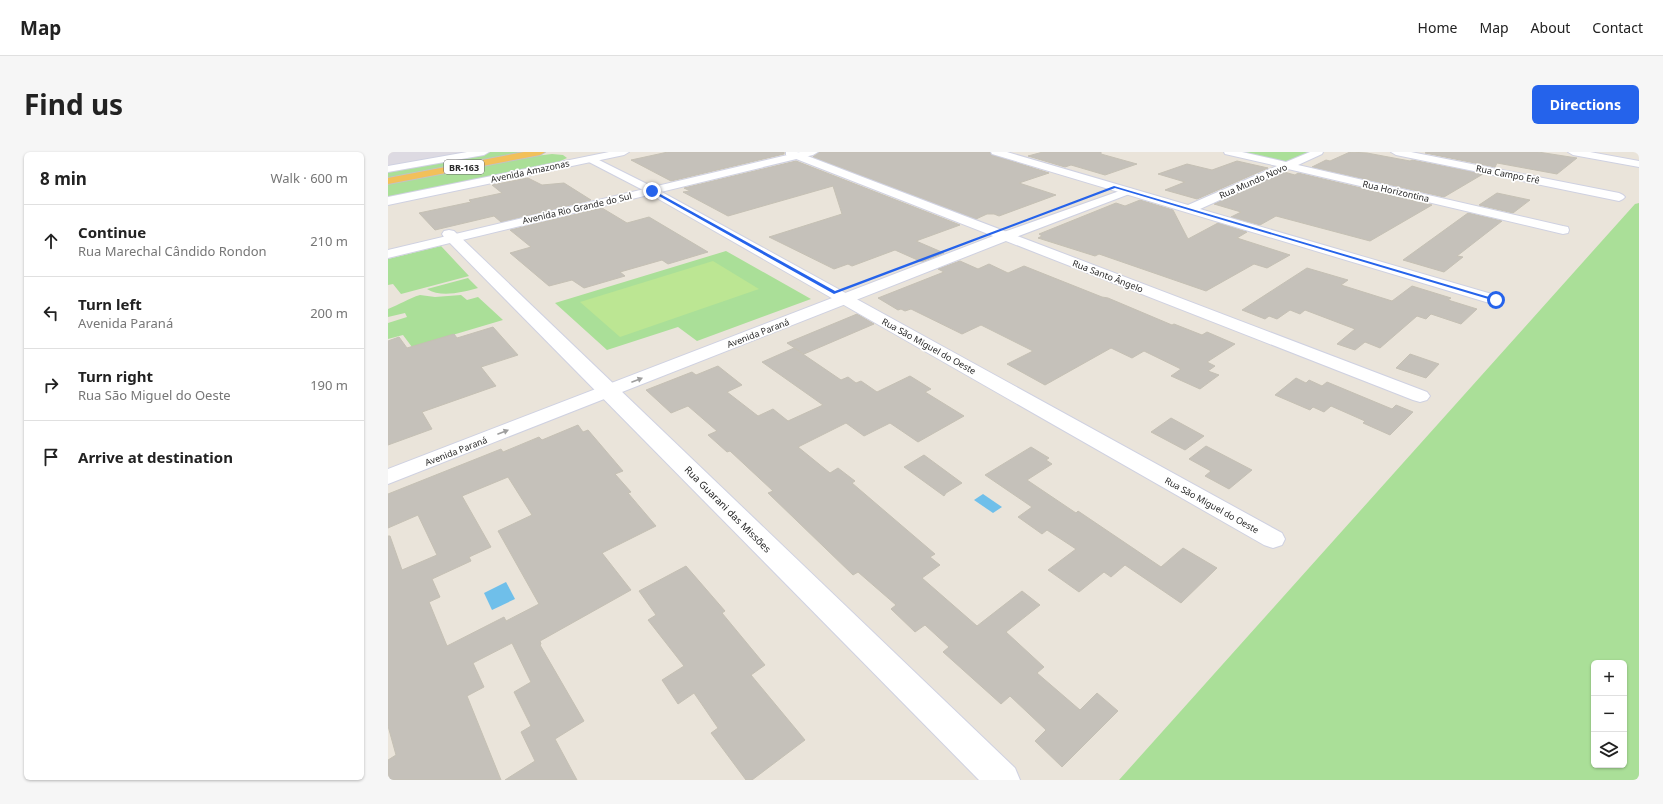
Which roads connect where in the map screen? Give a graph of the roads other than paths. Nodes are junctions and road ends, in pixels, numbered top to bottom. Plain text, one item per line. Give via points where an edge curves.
1 (484, 152) edge
2 (540, 152) edge
3 (624, 152) edge
4 (813, 152) edge
5 (1229, 152) edge
6 (1318, 152) edge
7 (1396, 152) edge
8 (1573, 152) edge
9 (569, 153) dead end
10 (1005, 153) edge
11 (794, 154) edge
12 (590, 155) edge
13 (1639, 164) edge
14 (1287, 166) junction
15 (388, 169) edge
16 (388, 181) edge
17 (649, 189) junction
18 (1121, 189) junction
19 (1619, 197) dead end
20 (388, 201) edge
21 (1189, 209) junction
22 (1563, 230) dead end
23 (1001, 234) junction
24 (451, 236) junction
25 (388, 248) edge
26 (388, 254) edge
27 (840, 296) junction
28 (1496, 300) dead end
29 (604, 386) junction
30 (1420, 396) dead end
31 (388, 461) edge
32 (388, 477) edge
33 (1273, 539) dead end
34 (1003, 780) edge

1 - 15 street
2 - 16 highway, BR-163
3 - 12 street, Avenida Amazonas
4 - 11 street, Avenida Rio Grande do Sul
5 - 14 street, Rua Horizontina
6 - 14 street, Rua Mundo Novo
7 - 19 street, Rua Campo Erê
8 - 13 street
9 - 12 street, Rua São Miguel do Oeste
10 - 18 street
11 - 17 street, Avenida Rio Grande do Sul
11 - 23 street, Rua Santo Ângelo
12 - 17 street, Rua São Miguel do Oeste
12 - 20 street, Avenida Amazonas
14 - 21 street, Rua Mundo Novo
14 - 22 street, Rua Horizontina
17 - 24 street, Avenida Rio Grande do Sul
17 - 27 street, Rua São Miguel do Oeste
18 - 21 street
18 - 23 street, Avenida Paraná
21 - 28 street
23 - 27 street, Avenida Paraná
23 - 30 street, Rua Santo Ângelo
24 - 25 street, Avenida Rio Grande do Sul
24 - 26 street, Avenida Rio Grande do Sul
24 - 29 street, Rua Guarani das Missões
27 - 29 street, Avenida Paraná
27 - 33 street, Rua São Miguel do Oeste
29 - 31 street, Avenida Paraná
32 -> 29 street, Avenida Paraná
29 - 34 street, Rua Guarani das Missões

